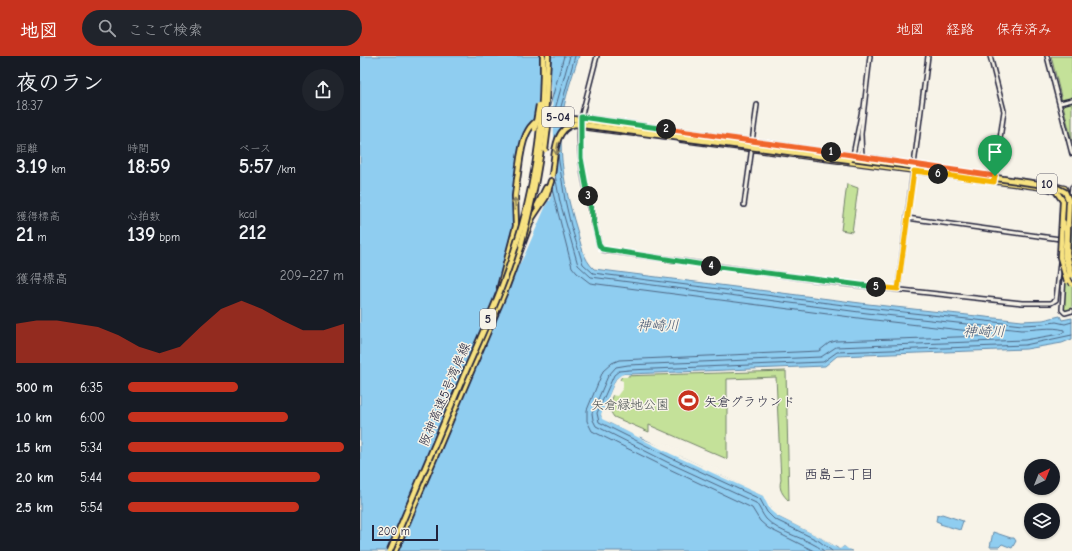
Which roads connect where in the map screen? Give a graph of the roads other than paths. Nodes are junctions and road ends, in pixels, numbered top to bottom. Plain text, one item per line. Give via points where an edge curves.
1 (543, 56) edge
2 (548, 56) edge
3 (597, 56) edge
4 (870, 56) edge
5 (928, 56) edge
6 (990, 56) edge
7 (1047, 56) edge
8 (543, 75) junction
9 (547, 89) junction
10 (865, 95) junction
11 (1072, 100) edge
12 (1060, 103) junction
13 (757, 106) dead end
14 (581, 117) junction
15 (580, 127) junction
16 (643, 128) junction
17 (535, 129) dead end
18 (732, 144) junction
19 (752, 146) junction
20 (545, 150) dead end
21 (1072, 154) edge
22 (857, 156) junction
23 (846, 162) junction
24 (862, 164) junction
25 (914, 165) junction
26 (914, 171) junction
27 (552, 175) dead end
28 (995, 176) junction
29 (551, 181) dead end
30 (994, 182) junction
31 (1072, 187) edge
32 (546, 188) dead end
33 (744, 205) dead end
34 (1062, 209) dead end
35 (535, 212) junction
36 (520, 215) dead end
37 (907, 218) junction
38 (1065, 222) junction
39 (515, 234) junction
40 (1060, 239) junction
41 (521, 245) junction
42 (1072, 275) edge
43 (1072, 280) edge
44 (1072, 286) edge
45 (898, 289) junction
46 (498, 296) junction
47 (1072, 311) edge
48 (390, 551) edge
49 (395, 551) edge

1 - 8 highway, 阪神高速5号湾岸線 / 5
2 - 9 highway, 阪神高速5号湾岸線 / 5, bridge
3 - 14 street
4 - 10 street
5 - 25 street
6 - 28 street via 1004,111
7 - 12 street
8 - 17 highway, bridge
8 - 46 highway, 阪神高速5号湾岸線 / 5, bridge via 540,130 530,195
9 - 20 highway, bridge via 549,114
9 - 41 highway, 阪神高速5号湾岸線 / 5, bridge via 538,176
10 - 22 street
10 - 22 street
11 - 12 street
12 - 21 street
13 - 19 street
14 - 15 street
14 - 19 main road, 10
15 - 19 main road, 10
15 - 45 street via 585,182 599,245 603,250
16 - 18 highway, bridge
39 -> 16 highway, 5-04, bridge via 517,180 525,136 534,123 555,116
16 - 42 highway, bridge via 1056,187 1064,192 1069,201 1067,254
18 - 19 highway
18 - 23 highway, bridge via 827,156
18 -> 27 highway, bridge via 572,125 564,129 559,136
18 - 44 highway, bridge via 1052,189 1063,201 1060,257 1064,273
19 - 22 main road, 10
19 - 23 main road, 10
19 - 33 street
22 - 23 street via 854,160
22 - 24 street
22 - 25 main road, 10
23 - 24 main road, 10
24 - 26 main road, 10
25 - 26 street
25 - 28 main road, 10
26 - 30 main road, 10
26 - 37 street
28 - 30 street
28 - 38 main road, 10 via 1063,188 1068,195
29 - 35 highway via 546,197
30 - 38 main road, 10 via 1060,191 1066,199
31 - 47 street via 1062,309 1065,313
32 - 35 highway
34 - 40 street
35 - 41 highway, bridge
36 - 39 highway
37 - 40 street
37 - 45 street
38 - 43 main road, 10, bridge via 1065,261
38 - 44 main road, 10, bridge via 1062,256
39 - 46 highway, 5-04, bridge
40 - 45 street via 1058,296 1053,302 999,301
41 - 49 highway, 阪神高速5号湾岸線 / 5 via 505,291
46 - 48 highway, 阪神高速5号湾岸線 / 5, bridge

